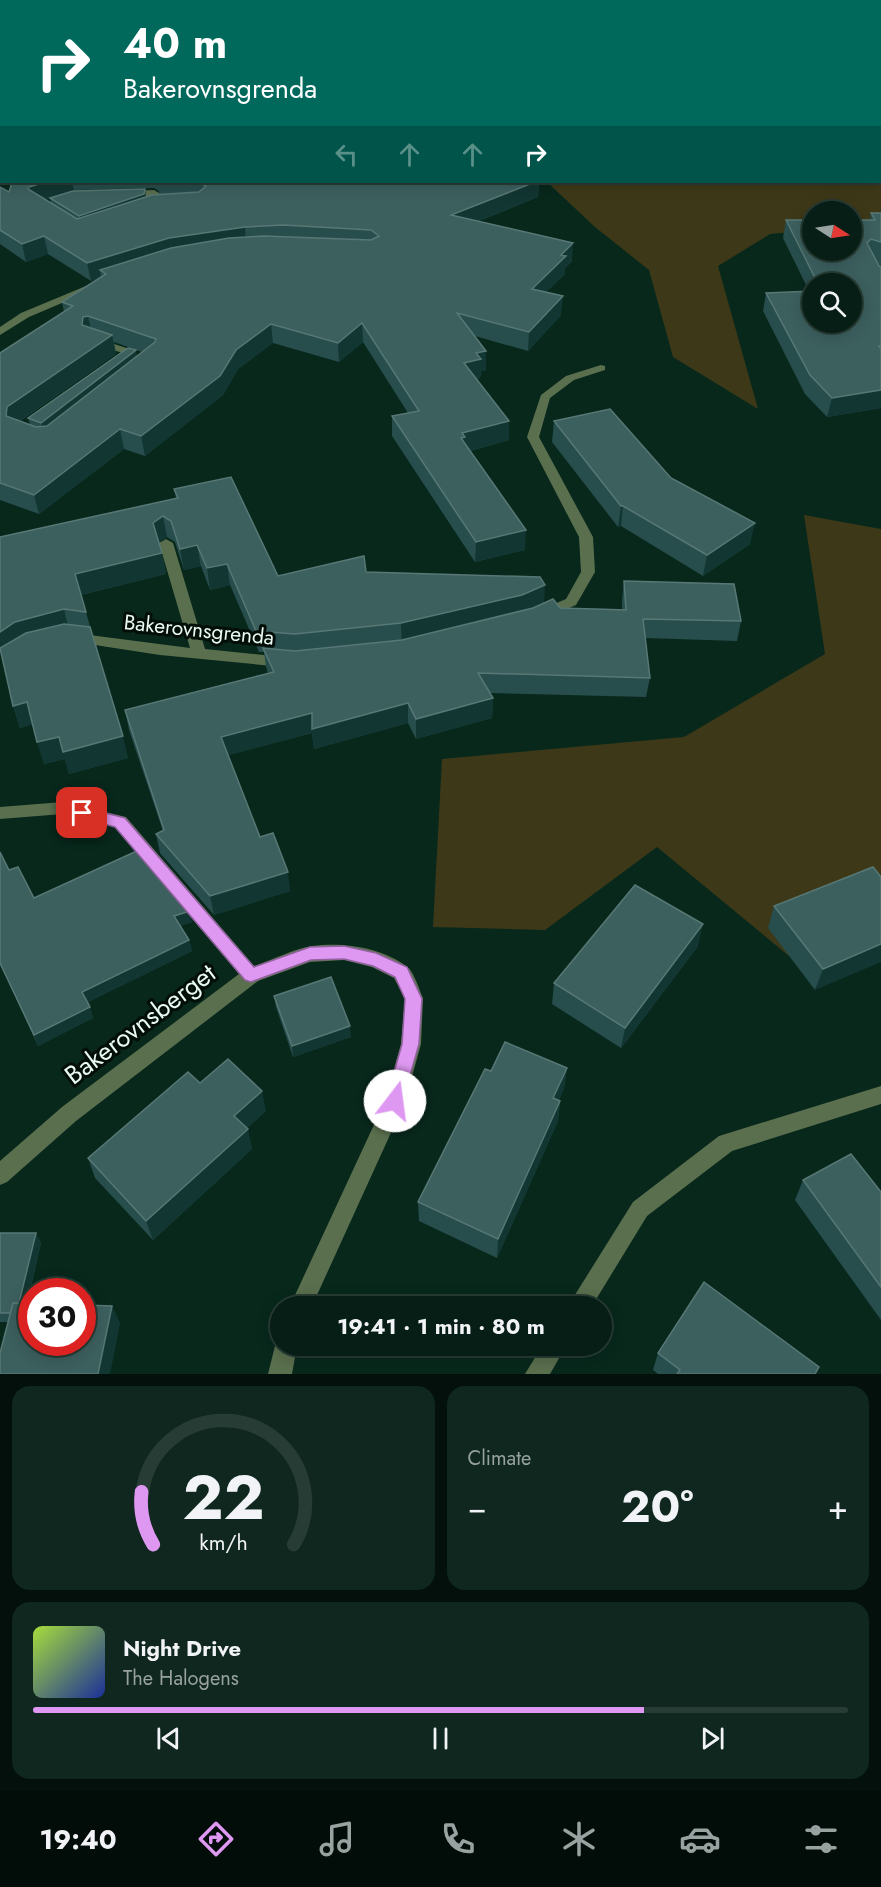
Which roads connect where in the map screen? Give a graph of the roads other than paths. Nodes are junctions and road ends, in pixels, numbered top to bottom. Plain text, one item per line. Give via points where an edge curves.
1 (120, 194) edge
2 (165, 206) edge
3 (153, 207) junction
4 (143, 210) edge
5 (111, 279) edge
6 (0, 332) edge
7 (91, 340) edge
8 (130, 356) edge
9 (601, 368) dead end
10 (166, 543) dead end
11 (526, 622) edge
12 (59, 641) edge
13 (199, 654) junction
14 (297, 663) edge
15 (0, 813) edge
16 (251, 975) junction
17 (881, 1095) edge
18 (0, 1174) edge
19 (306, 1296) edge
20 (585, 1296) edge
21 (284, 1356) edge
22 (549, 1356) edge
23 (280, 1374) edge
24 (537, 1374) edge

1 - 3 street via 154,193
2 - 3 street
3 - 4 street
5 - 6 street via 25,315
7 - 8 street
9 - 11 street via 570,378 545,397 533,437 586,537 588,572 571,602
10 - 13 street
12 - 13 street, Bakerovnsgrenda via 70,638
13 - 14 street, Bakerovnsgrenda
15 - 16 street via 63,808 120,822
16 - 18 street, Bakerovnsberget via 69,1114
16 - 19 street, Bakerovnsberget via 310,954 344,952 376,960 401,972 414,999 411,1044 395,1101
17 - 20 street via 726,1143 640,1209
21 - 23 street
22 - 24 street

